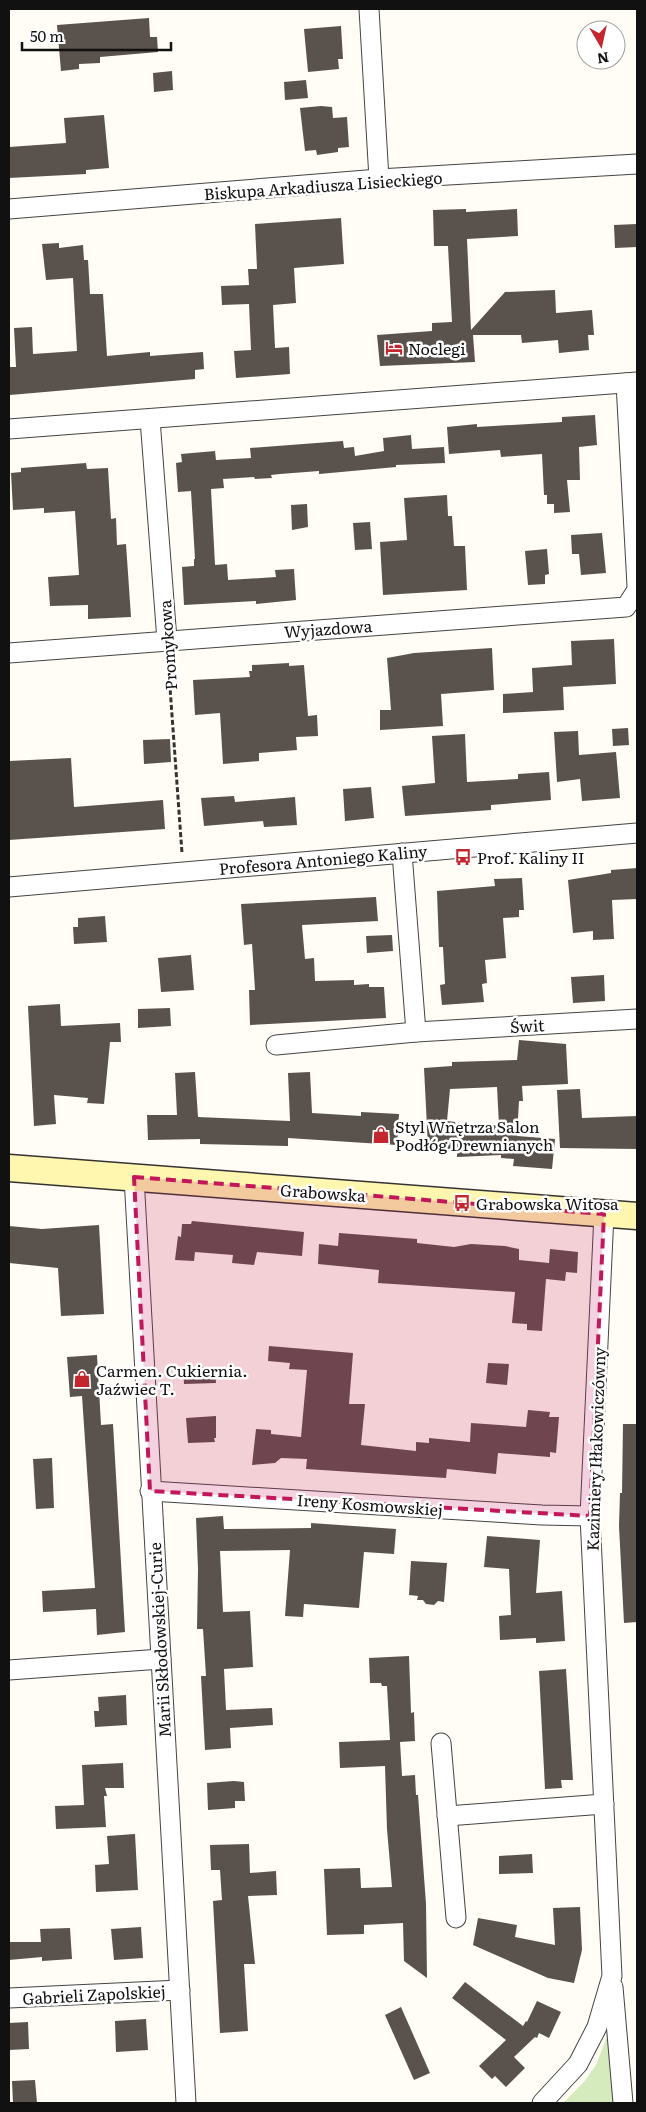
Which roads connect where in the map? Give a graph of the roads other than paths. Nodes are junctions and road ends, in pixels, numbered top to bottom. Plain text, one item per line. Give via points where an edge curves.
1 (369, 9) edge
2 (637, 164) edge
3 (379, 179) junction
4 (9, 209) edge
5 (632, 382) edge
6 (150, 419) junction
7 (9, 429) edge
8 (637, 588) edge
9 (167, 640) junction
10 (9, 653) edge
11 (637, 833) edge
12 (402, 853) junction
13 (9, 887) edge
14 (637, 1019) edge
15 (416, 1032) junction
16 (276, 1045) dead end
17 (9, 1168) edge
18 (134, 1177) junction
19 (604, 1214) junction
20 (637, 1216) edge
21 (150, 1490) junction
22 (590, 1516) junction
23 (161, 1659) junction
24 (9, 1670) edge
25 (441, 1743) dead end
26 (604, 1804) junction
27 (447, 1816) junction
28 (456, 1918) dead end
29 (612, 1976) junction
30 (180, 1990) junction
31 (9, 1998) edge
32 (186, 2103) edge
33 (542, 2103) edge
34 (623, 2103) edge

1 - 3 street
2 - 3 street, Biskupa Arkadiusza Lisieckiego
3 - 4 street, Biskupa Arkadiusza Lisieckiego
5 - 6 street
5 - 8 street, Wyjazdowa
6 - 7 street
6 - 9 street, Promykowa
8 - 9 street, Wyjazdowa via 626,606
9 - 10 street, Wyjazdowa
11 - 12 street, Profesora Antoniego Kaliny
12 - 13 street, Profesora Antoniego Kaliny
12 - 15 street
14 - 15 street, Świt
15 - 16 street, Świt
17 - 18 street, Grabowska
18 - 19 street, Grabowska
18 - 21 street, Marii Skłodowskiej-Curie
19 - 20 street, Grabowska
19 - 22 street, Kazimiery Iłłakowiczówny
21 - 22 street, Ireny Kosmowskiej
21 - 23 street, Marii Skłodowskiej-Curie
22 - 26 street, Kazimiery Iłłakowiczówny
23 - 24 street
23 - 30 street, Marii Skłodowskiej-Curie
25 - 27 street
26 - 27 street
26 - 29 street, Kazimiery Iłłakowiczówny
27 - 28 street
29 - 33 street, Kazimiery Iłłakowiczówny via 597,2027 578,2064
29 - 34 street
30 - 31 street, Gabrieli Zapolskiej
30 - 32 street, Marii Skłodowskiej-Curie

